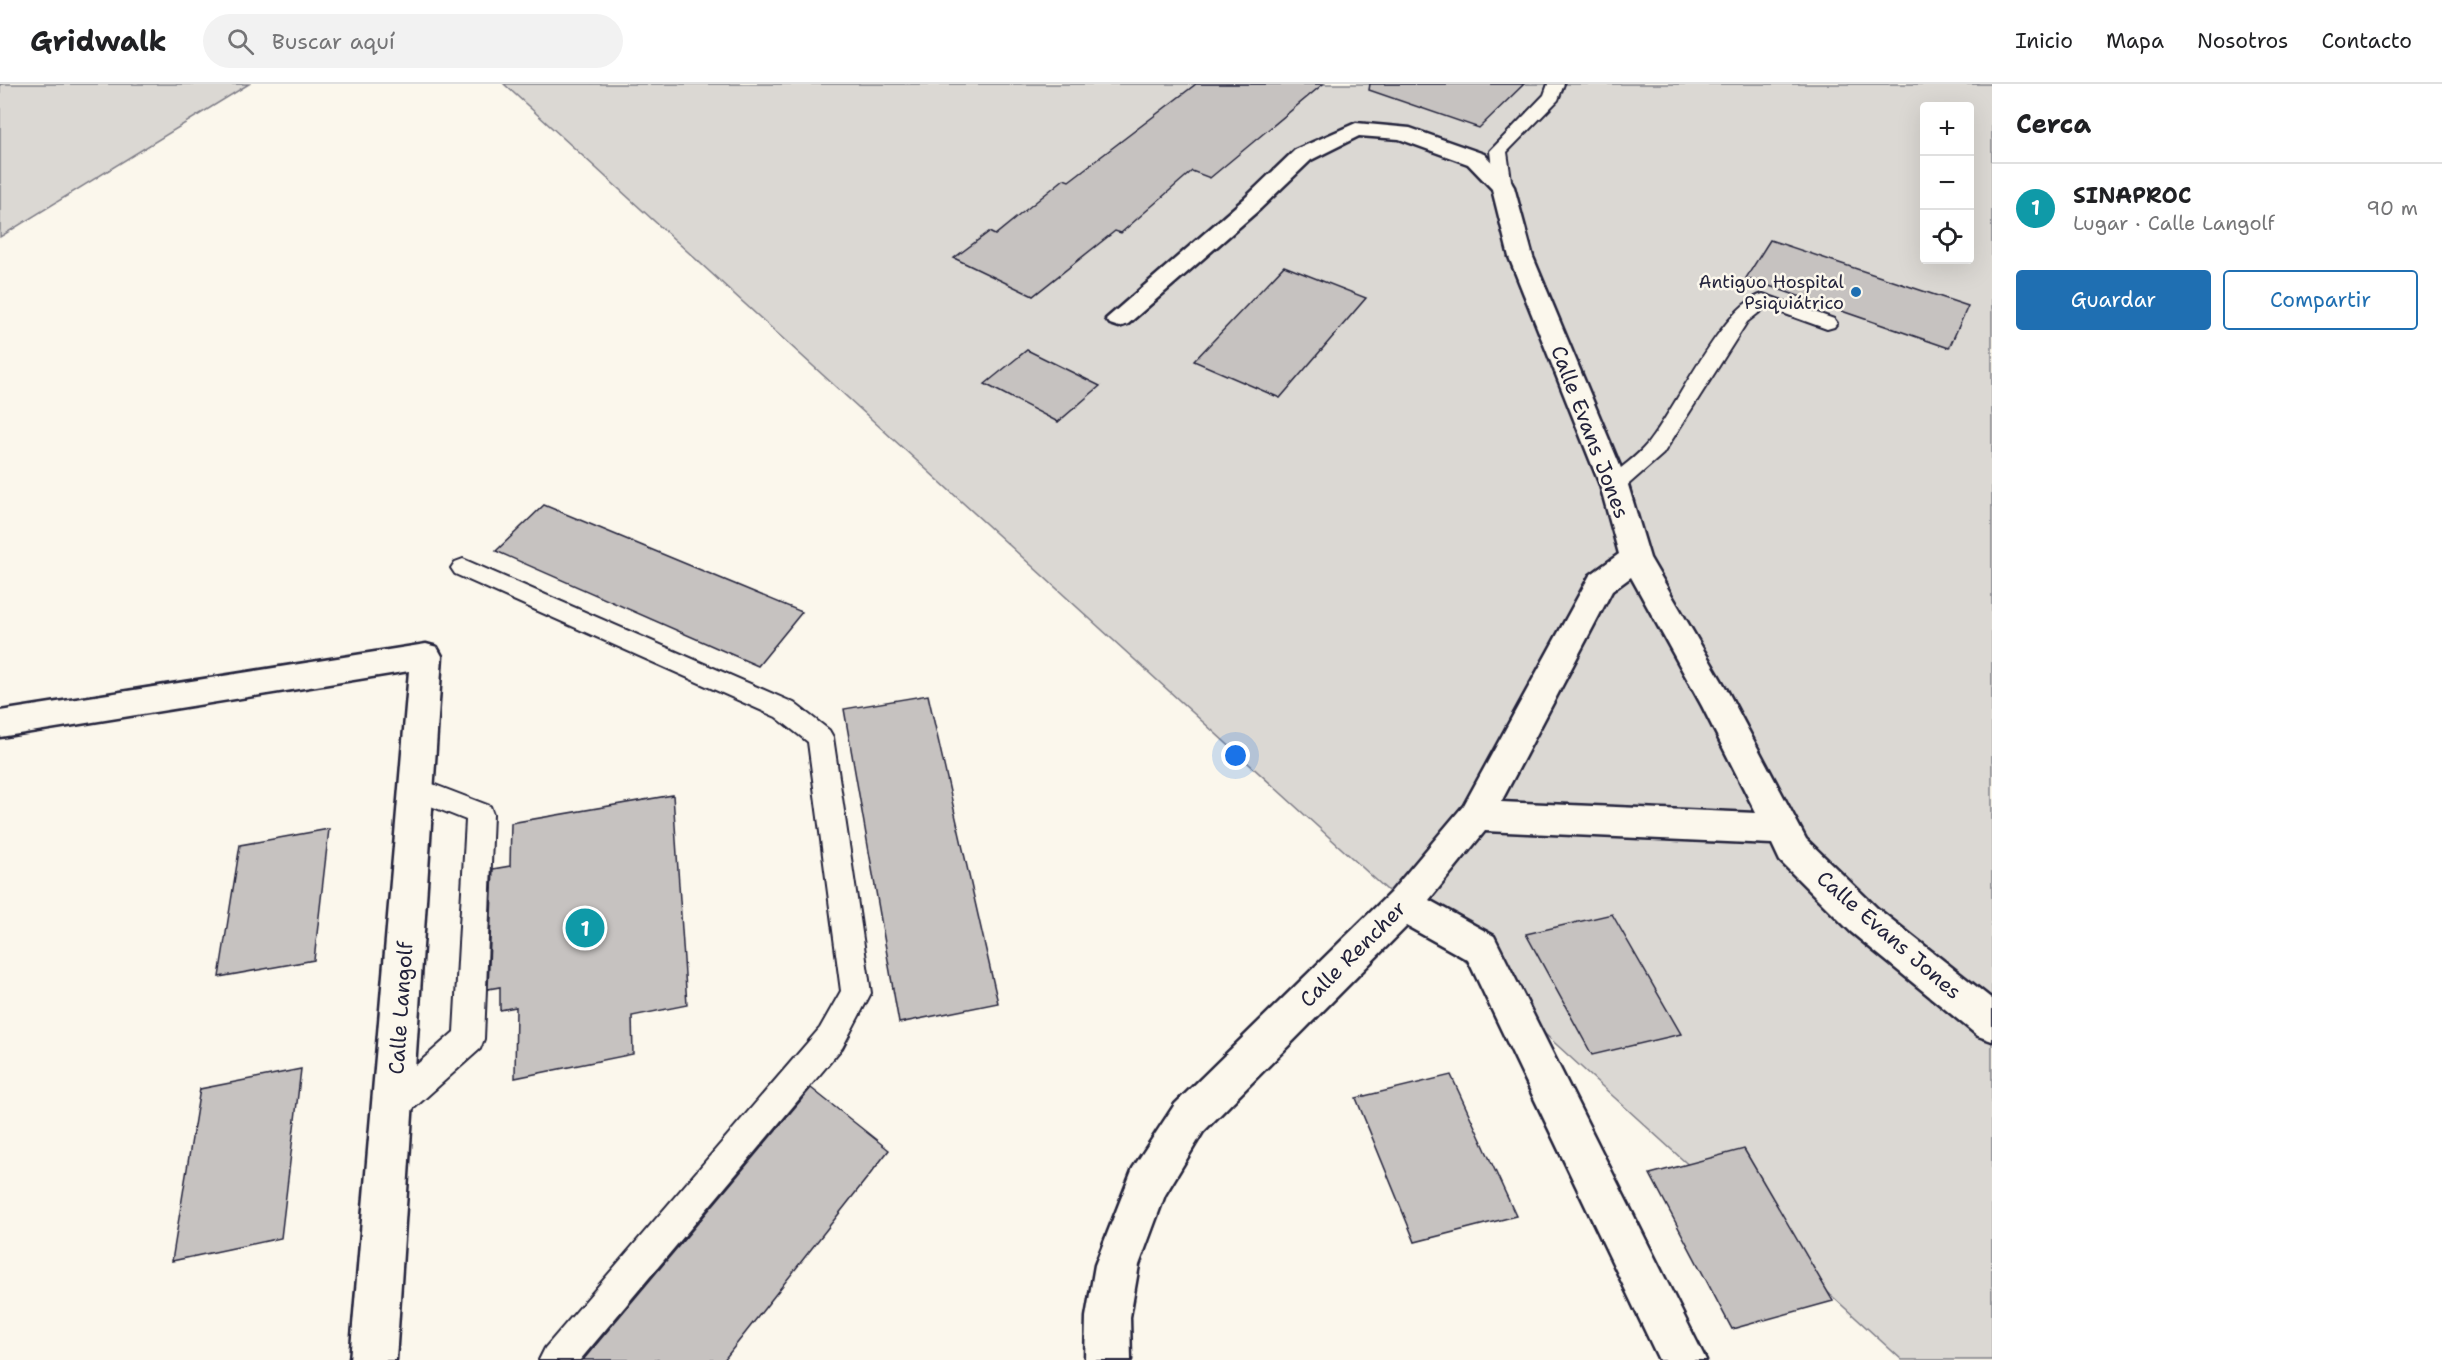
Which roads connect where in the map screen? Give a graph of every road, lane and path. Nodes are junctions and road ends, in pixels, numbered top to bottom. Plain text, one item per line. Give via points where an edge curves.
1 (1556, 84) edge
2 (1503, 187) junction
3 (1119, 319) dead end
4 (1827, 323) dead end
5 (1614, 485) junction
6 (1635, 558) junction
7 (463, 568) dead end
8 (0, 724) edge
9 (417, 789) junction
10 (1476, 816) junction
11 (1782, 829) junction
12 (1403, 905) junction
13 (1992, 1023) edge
14 (393, 1106) junction
15 (373, 1360) edge
16 (557, 1360) edge
17 (1108, 1360) edge
18 (1683, 1360) edge

1 - 2 lane via 1552,97 1498,151
2 - 3 street, Calle Evans Jones via 1476,159 1402,133 1356,129 1303,155
2 - 5 street, Calle Evans Jones via 1521,257
4 - 5 lane via 1763,300 1755,306 1740,318 1655,449
5 - 6 street, Calle Evans Jones
6 - 10 street, Calle Rencher via 1601,583
6 - 11 street, Calle Evans Jones via 1715,699
7 - 16 lane via 785,710 820,737 856,993 831,1038
8 - 9 street, Calle Langolf via 426,656
9 - 14 street, Calle Langolf
9 - 14 lane via 480,814 469,1040
10 - 11 street
10 - 12 street, Calle Rencher
11 - 13 street, Calle Evans Jones via 1793,850 1864,920
12 - 17 street, Calle Rencher via 1189,1118 1148,1182 1117,1265 1108,1317
12 - 18 street via 1481,948
14 - 15 street, Calle Langolf

